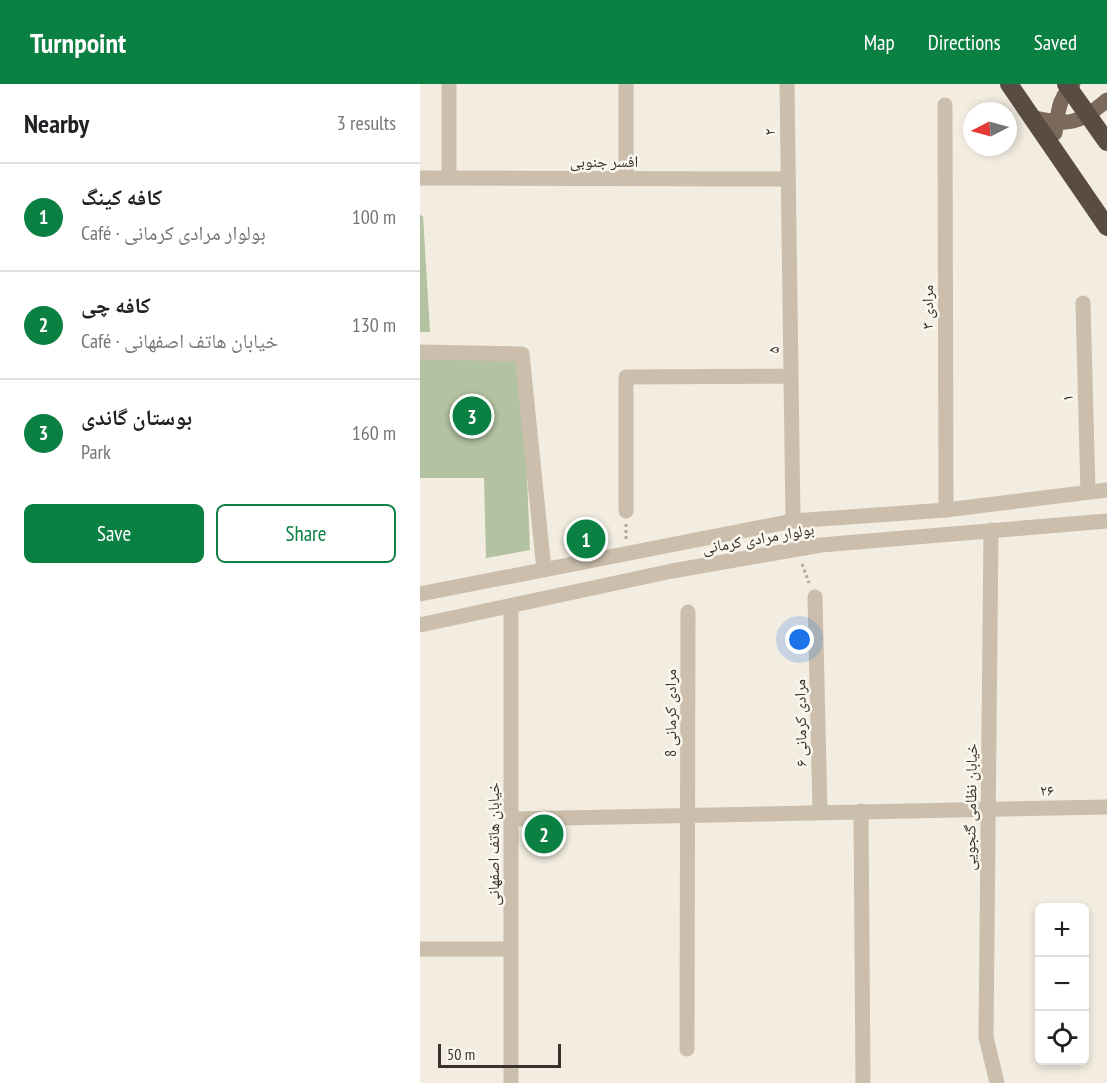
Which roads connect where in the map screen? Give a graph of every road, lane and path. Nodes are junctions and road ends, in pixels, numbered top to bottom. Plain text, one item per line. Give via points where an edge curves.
1 (449, 84) edge
2 (626, 84) edge
3 (787, 84) edge
4 (1009, 84) edge
5 (1069, 85) edge
6 (1107, 100) edge
7 (945, 105) dead end
8 (1088, 116) junction
9 (1031, 117) junction
10 (1057, 123) junction
11 (1107, 142) edge
12 (1053, 149) junction
13 (420, 178) edge
14 (449, 178) junction
15 (626, 178) junction
16 (788, 179) junction
17 (1107, 227) edge
18 (1083, 303) dead end
19 (420, 352) edge
20 (791, 376) junction
21 (1107, 490) edge
22 (1088, 492) junction
23 (946, 510) junction
24 (626, 511) joint
25 (793, 521) junction
26 (1107, 521) edge
27 (991, 530) junction
28 (796, 549) junction
29 (627, 553) junction
30 (544, 570) junction
31 (420, 594) edge
32 (815, 597) joint
33 (511, 606) junction
34 (688, 612) dead end
35 (420, 625) edge
36 (1107, 807) edge
37 (988, 809) junction
38 (861, 811) junction
39 (820, 812) junction
40 (688, 815) junction
41 (511, 819) junction
42 (420, 949) edge
43 (511, 949) junction
44 (687, 1049) dead end
45 (511, 1083) edge
46 (863, 1083) edge
47 (983, 1083) edge
48 (996, 1083) edge

1 - 14 street
2 - 15 street
3 - 16 street, ۲
4 - 9 highway
5 - 8 highway
5 - 10 main road via 1058,106
6 - 8 main road
7 - 23 street, مرادی ۳
8 - 10 main road
8 - 11 highway
9 - 10 main road
9 - 12 highway
10 - 12 main road
12 - 17 highway
13 - 14 street, افسر جنوبی
14 - 15 street, افسر جنوبی
15 - 16 street, افسر جنوبی
16 - 20 street, ۵
18 - 22 street, ۱
19 - 30 street via 522,354
20 - 24 street via 626,377
20 - 25 street, ۵
21 - 22 street, بولوار مرادی کرمانی
22 - 23 street, بولوار مرادی کرمانی
23 - 25 street, بولوار مرادی کرمانی
24 - 29 path
25 - 29 street, بولوار مرادی کرمانی
26 - 27 street, بولوار مرادی کرمانی
27 - 28 street, بولوار مرادی کرمانی
27 - 37 street, خیابان نظامی گنجویی
28 - 32 path
28 - 33 street, بولوار مرادی کرمانی
29 - 30 street, بولوار مرادی کرمانی
30 - 31 street, بولوار مرادی کرمانی
32 - 39 street, مرادی کرمانی ۶
33 - 35 street, بولوار مرادی کرمانی
33 - 41 street, خیابان هاتف اصفهانی
34 - 40 street, مرادی کرمانی 8
36 - 37 street, ۲۶
37 - 38 street, ۲۶
37 - 48 street, خیابان نظامی گنجویی via 986,1037
38 - 39 street, ۲۶
38 - 46 street
39 - 40 street, ۲۶
40 - 41 street, ۲۶
40 - 44 street, مرادی کرمانی 8
41 - 43 street, خیابان هاتف اصفهانی
42 - 43 street
43 - 45 street, خیابان هاتف اصفهانی
47 - 48 street

